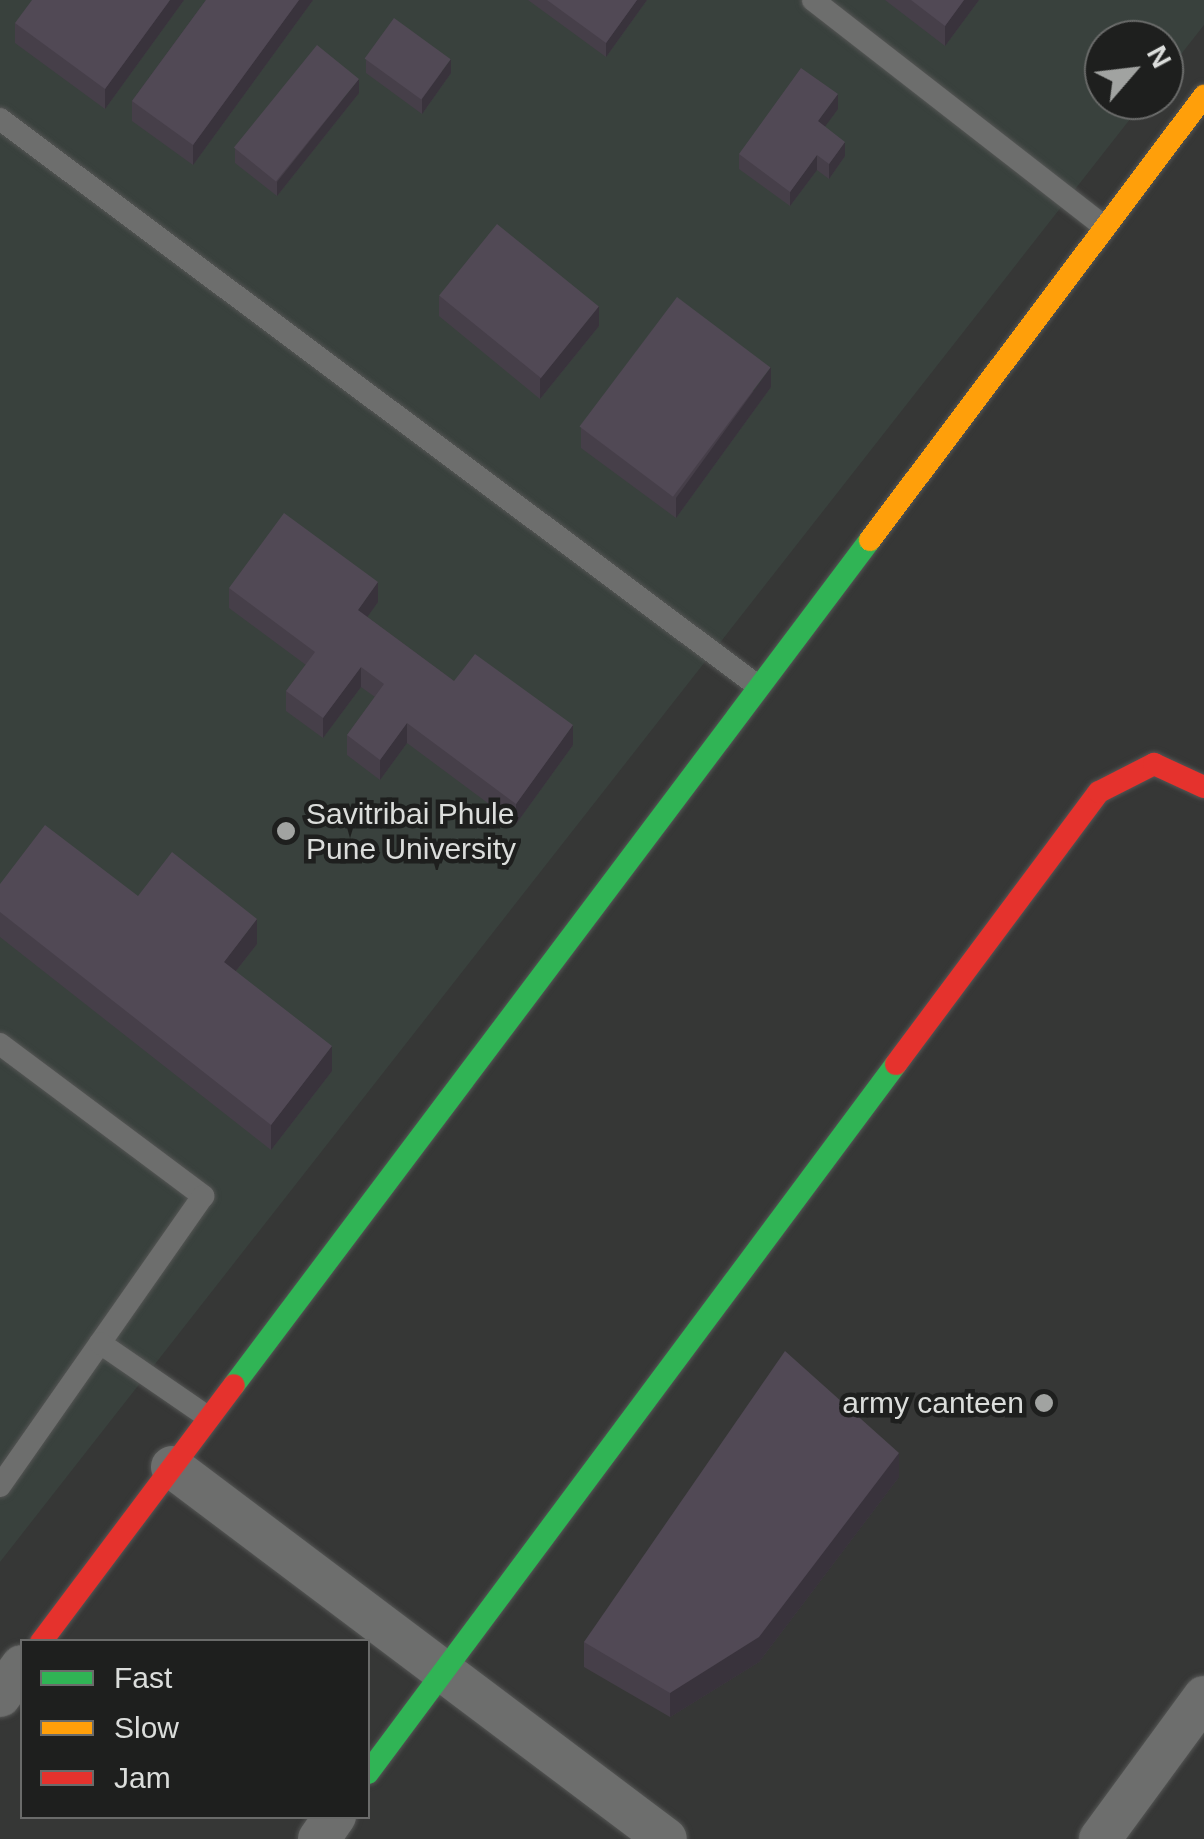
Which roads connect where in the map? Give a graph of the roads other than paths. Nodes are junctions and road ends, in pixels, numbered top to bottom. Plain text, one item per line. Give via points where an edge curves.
1 (813, 0) edge
2 (1204, 96) edge
3 (0, 119) edge
4 (1106, 226) junction
5 (760, 686) junction
6 (1204, 787) edge
7 (0, 1044) edge
8 (100, 1343) junction
9 (209, 1418) junction
10 (172, 1467) junction
11 (0, 1486) edge
12 (43, 1639) edge
13 (20, 1669) edge
14 (442, 1670) junction
15 (0, 1696) edge
16 (1204, 1698) edge
17 (370, 1769) edge
18 (666, 1839) edge
19 (1100, 1839) edge

1 - 4 lane
2 - 4 street
3 - 5 lane
4 - 5 street
5 - 9 street
6 - 14 street via 1154,764 1099,792
7 - 8 lane via 203,1196
8 - 9 lane
8 - 11 lane
9 - 10 street
10 - 12 street
10 - 14 street
13 - 15 street
14 - 17 street
14 - 18 street
16 - 19 street

